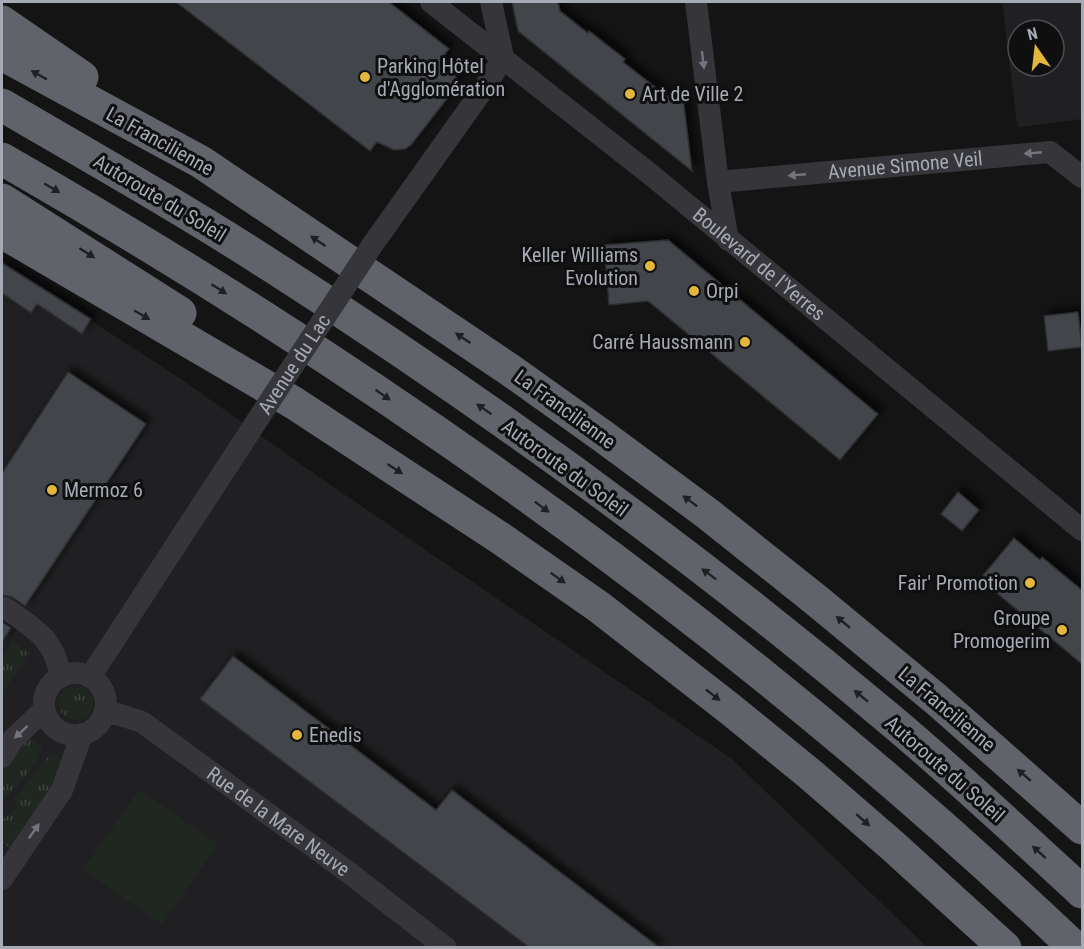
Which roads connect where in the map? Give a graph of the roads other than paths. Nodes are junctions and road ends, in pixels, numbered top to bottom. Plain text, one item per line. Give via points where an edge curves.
1 (431, 2) edge
2 (491, 2) edge
3 (696, 2) edge
4 (2, 22) edge
5 (2, 54) edge
6 (503, 57) junction
7 (2, 105) edge
8 (2, 159) edge
9 (201, 162) junction
10 (1083, 177) edge
11 (718, 183) junction
12 (2, 200) edge
13 (2, 232) edge
14 (728, 240) junction
15 (294, 403) junction
16 (1083, 531) edge
17 (5, 608) dead end
18 (61, 677) junction
19 (90, 677) junction
20 (44, 710) junction
21 (104, 714) junction
22 (82, 734) junction
23 (2, 757) edge
24 (1083, 828) edge
25 (2, 879) edge
26 (1083, 892) edge
27 (446, 948) edge
28 (1005, 948) edge
29 (1075, 948) edge

1 - 6 street, Boulevard de l'Yerres
2 - 6 street
3 -> 11 street
4 - 9 highway
9 -> 5 highway, La Francilienne
6 - 14 street, Boulevard de l'Yerres
6 - 19 street, Avenue du Lac, bridge via 373,244
26 -> 7 highway, Autoroute du Soleil via 886,717 719,581 553,457 272,266
8 -> 29 highway via 246,305 524,493 679,609 854,750
24 -> 9 highway, La Francilienne via 937,700 708,514 510,370
10 -> 11 street, Avenue Simone Veil via 1050,152
11 - 14 street
12 -> 15 highway via 246,357
13 -> 15 highway
14 - 16 street, Boulevard de l'Yerres
15 -> 28 highway via 599,607 811,775
17 - 18 street via 49,642
18 - 19 street via 78,673
18 - 20 street via 46,692
19 - 21 street via 103,692
20 - 22 street via 55,729
20 -> 23 street via 13,739
21 - 22 street via 99,724
21 - 27 street, Rue de la Mare Neuve via 142,722
25 -> 22 street via 62,790

